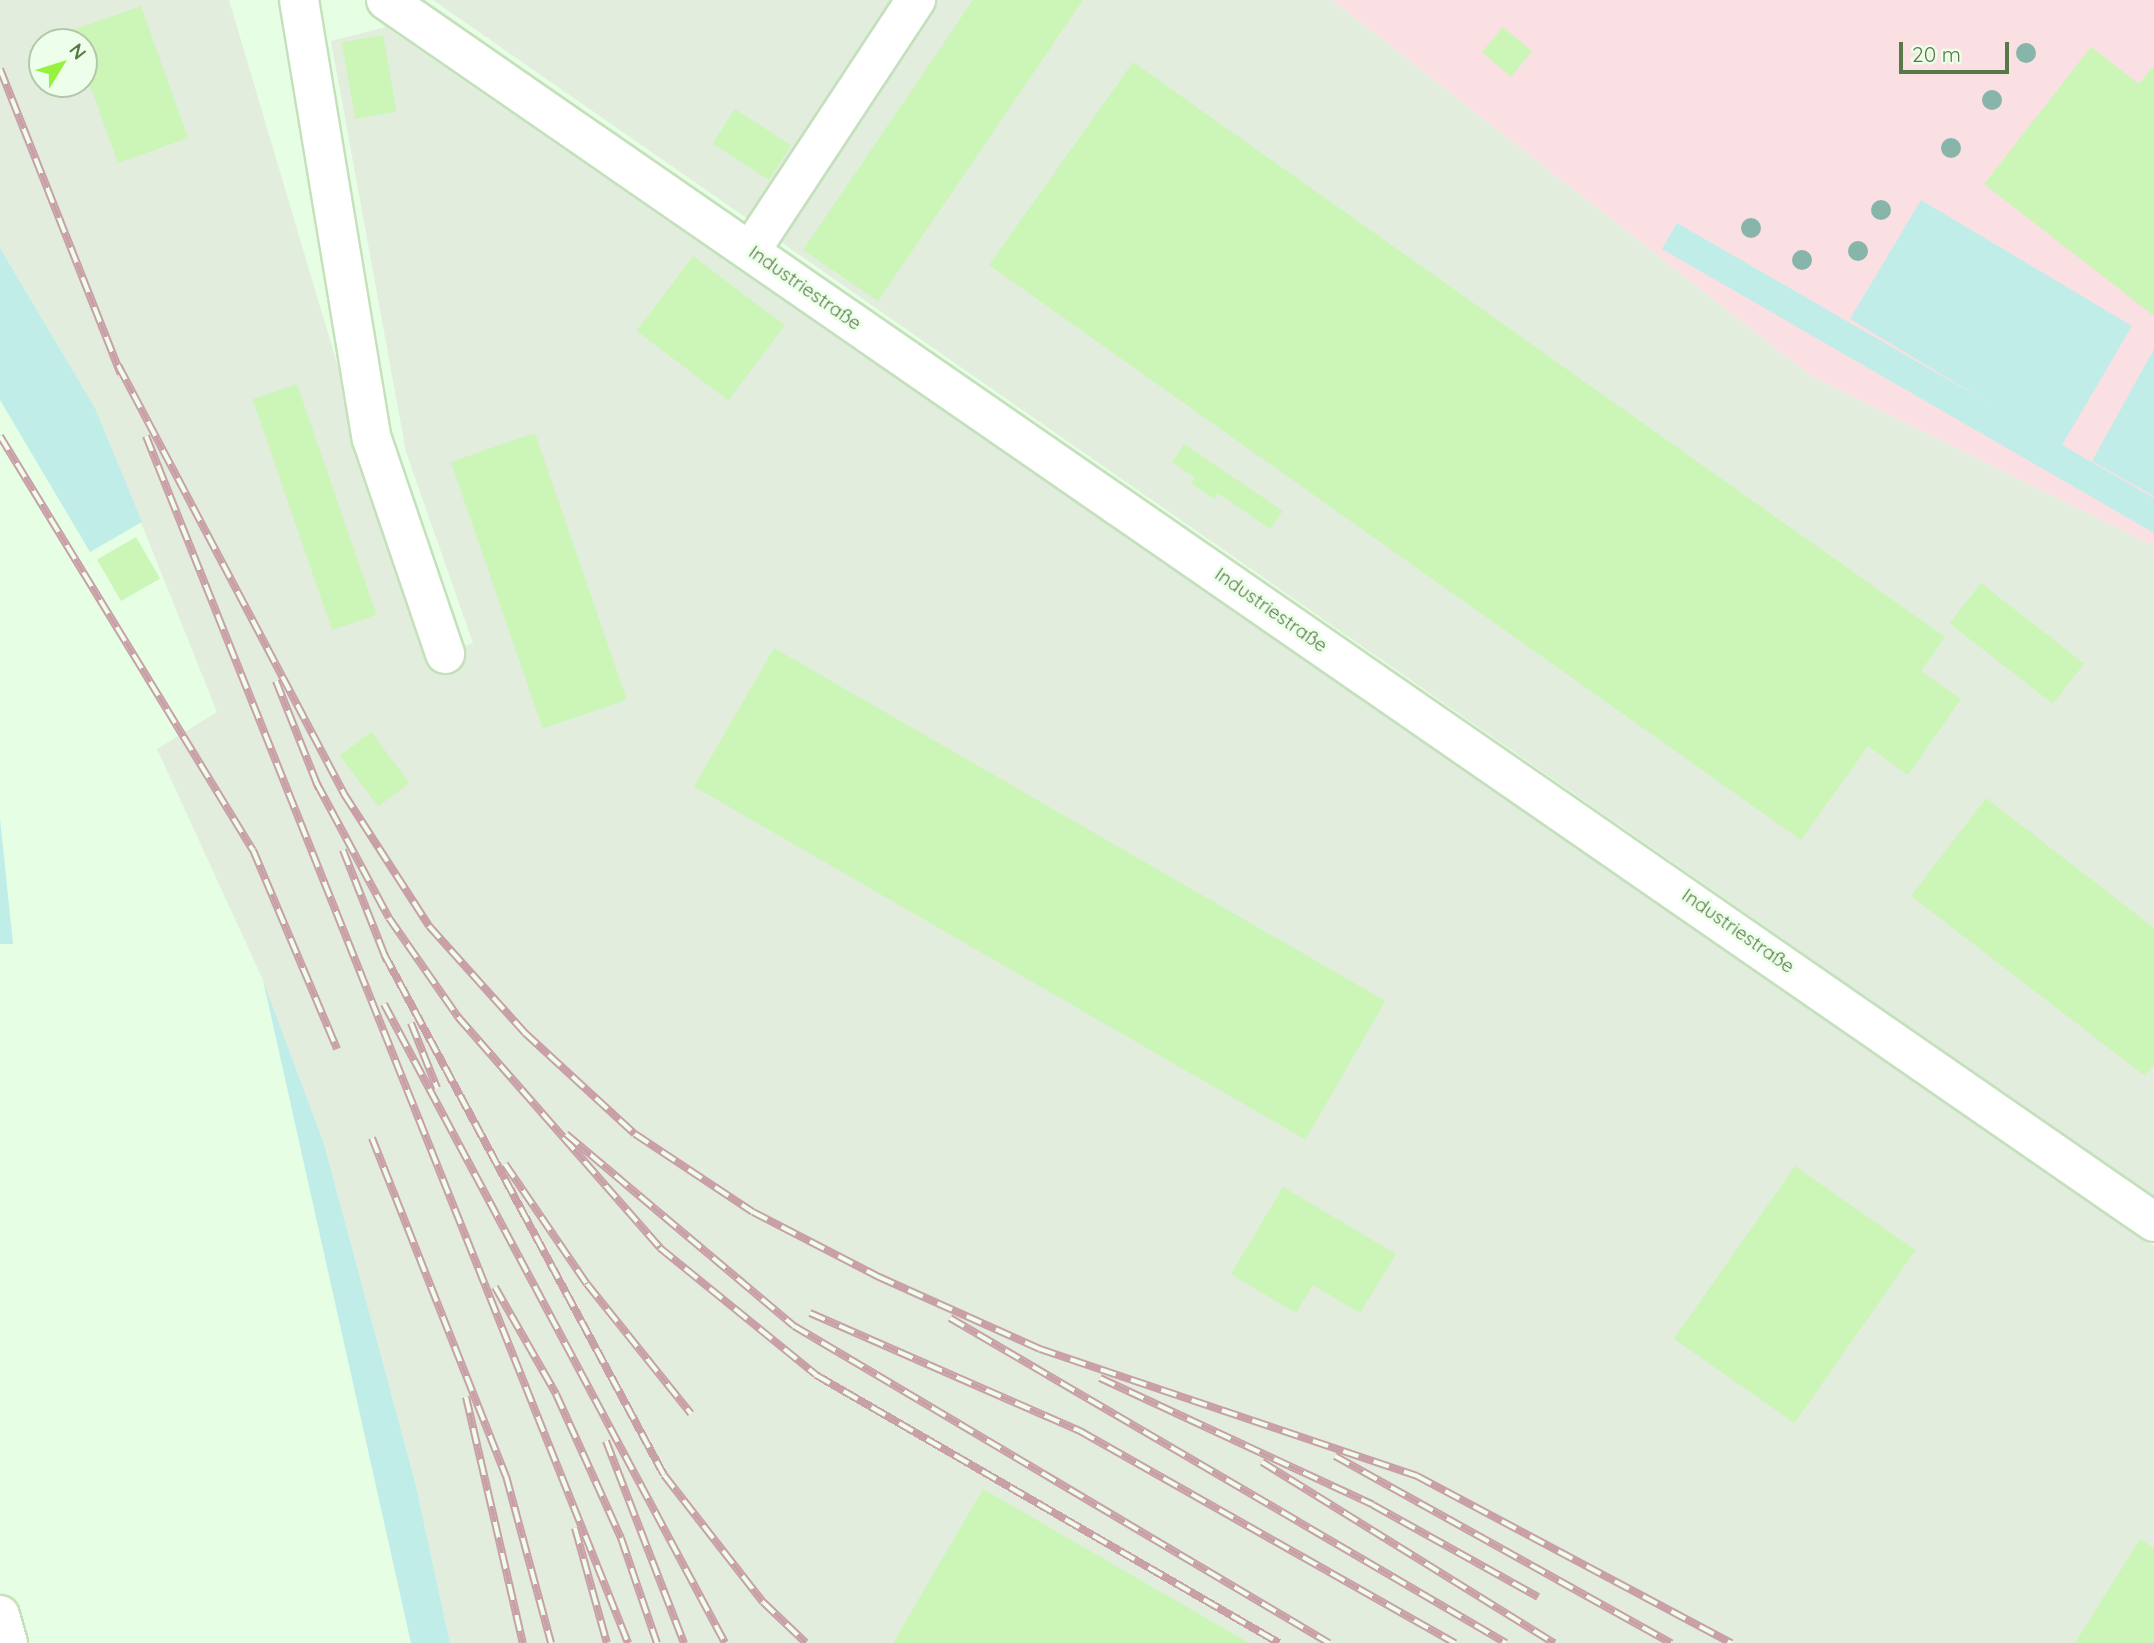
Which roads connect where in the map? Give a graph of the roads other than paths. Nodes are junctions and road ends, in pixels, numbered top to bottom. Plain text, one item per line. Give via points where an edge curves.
1 (299, 0) edge
2 (387, 0) edge
3 (916, 0) edge
4 (751, 250) junction
5 (445, 654) dead end
6 (2154, 1222) edge
7 (0, 1615) edge
8 (8, 1643) edge

1 - 5 street via 372,439
2 - 4 street, Industriestraße
3 - 4 street
4 - 6 street, Industriestraße
7 - 8 street

